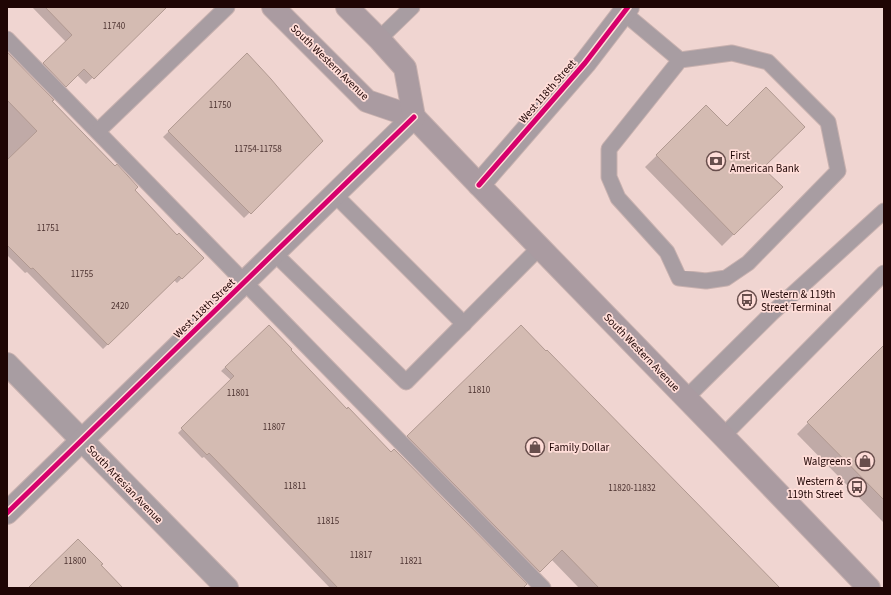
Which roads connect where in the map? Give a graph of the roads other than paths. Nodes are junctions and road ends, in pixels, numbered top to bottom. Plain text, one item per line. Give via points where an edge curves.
1 (226, 7) edge
2 (273, 7) edge
3 (347, 7) edge
4 (412, 7) edge
5 (626, 10) edge
6 (7, 38) edge
7 (379, 39) junction
8 (680, 60) junction
9 (414, 117) junction
10 (98, 131) junction
11 (479, 185) junction
12 (335, 195) junction
13 (884, 211) edge
14 (540, 247) junction
15 (274, 253) junction
16 (884, 273) edge
17 (245, 282) junction
18 (464, 324) junction
19 (7, 364) edge
20 (686, 398) junction
21 (723, 436) junction
22 (82, 440) junction
23 (7, 513) edge
24 (227, 588) edge
25 (543, 588) edge
26 (869, 588) edge

1 - 10 lane
2 - 9 main road, South Western Avenue via 367,100
3 - 7 main road
4 - 7 lane
5 - 8 lane
5 - 11 street, West 118th Street via 585,63
6 - 10 lane
7 - 9 main road via 405,68
8 - 8 lane via 609,149 609,177 618,198 667,252 679,278 706,281 726,278 748,263 838,171 828,122 768,62 732,53
9 - 11 main road, South Western Avenue
9 - 12 street, West 118th Street
10 - 17 lane
11 - 14 main road, South Western Avenue
12 - 15 street, West 118th Street
12 - 18 lane
13 - 20 lane via 772,314
14 - 18 lane
14 - 20 main road, South Western Avenue
15 - 17 street, West 118th Street
15 - 18 lane via 406,382
16 - 21 lane
17 - 22 street, West 118th Street
17 - 25 lane
19 - 22 street, South Artesian Avenue
20 - 21 main road, South Western Avenue
21 - 26 main road, South Western Avenue
22 - 23 street, West 118th Street
22 - 24 street, South Artesian Avenue

